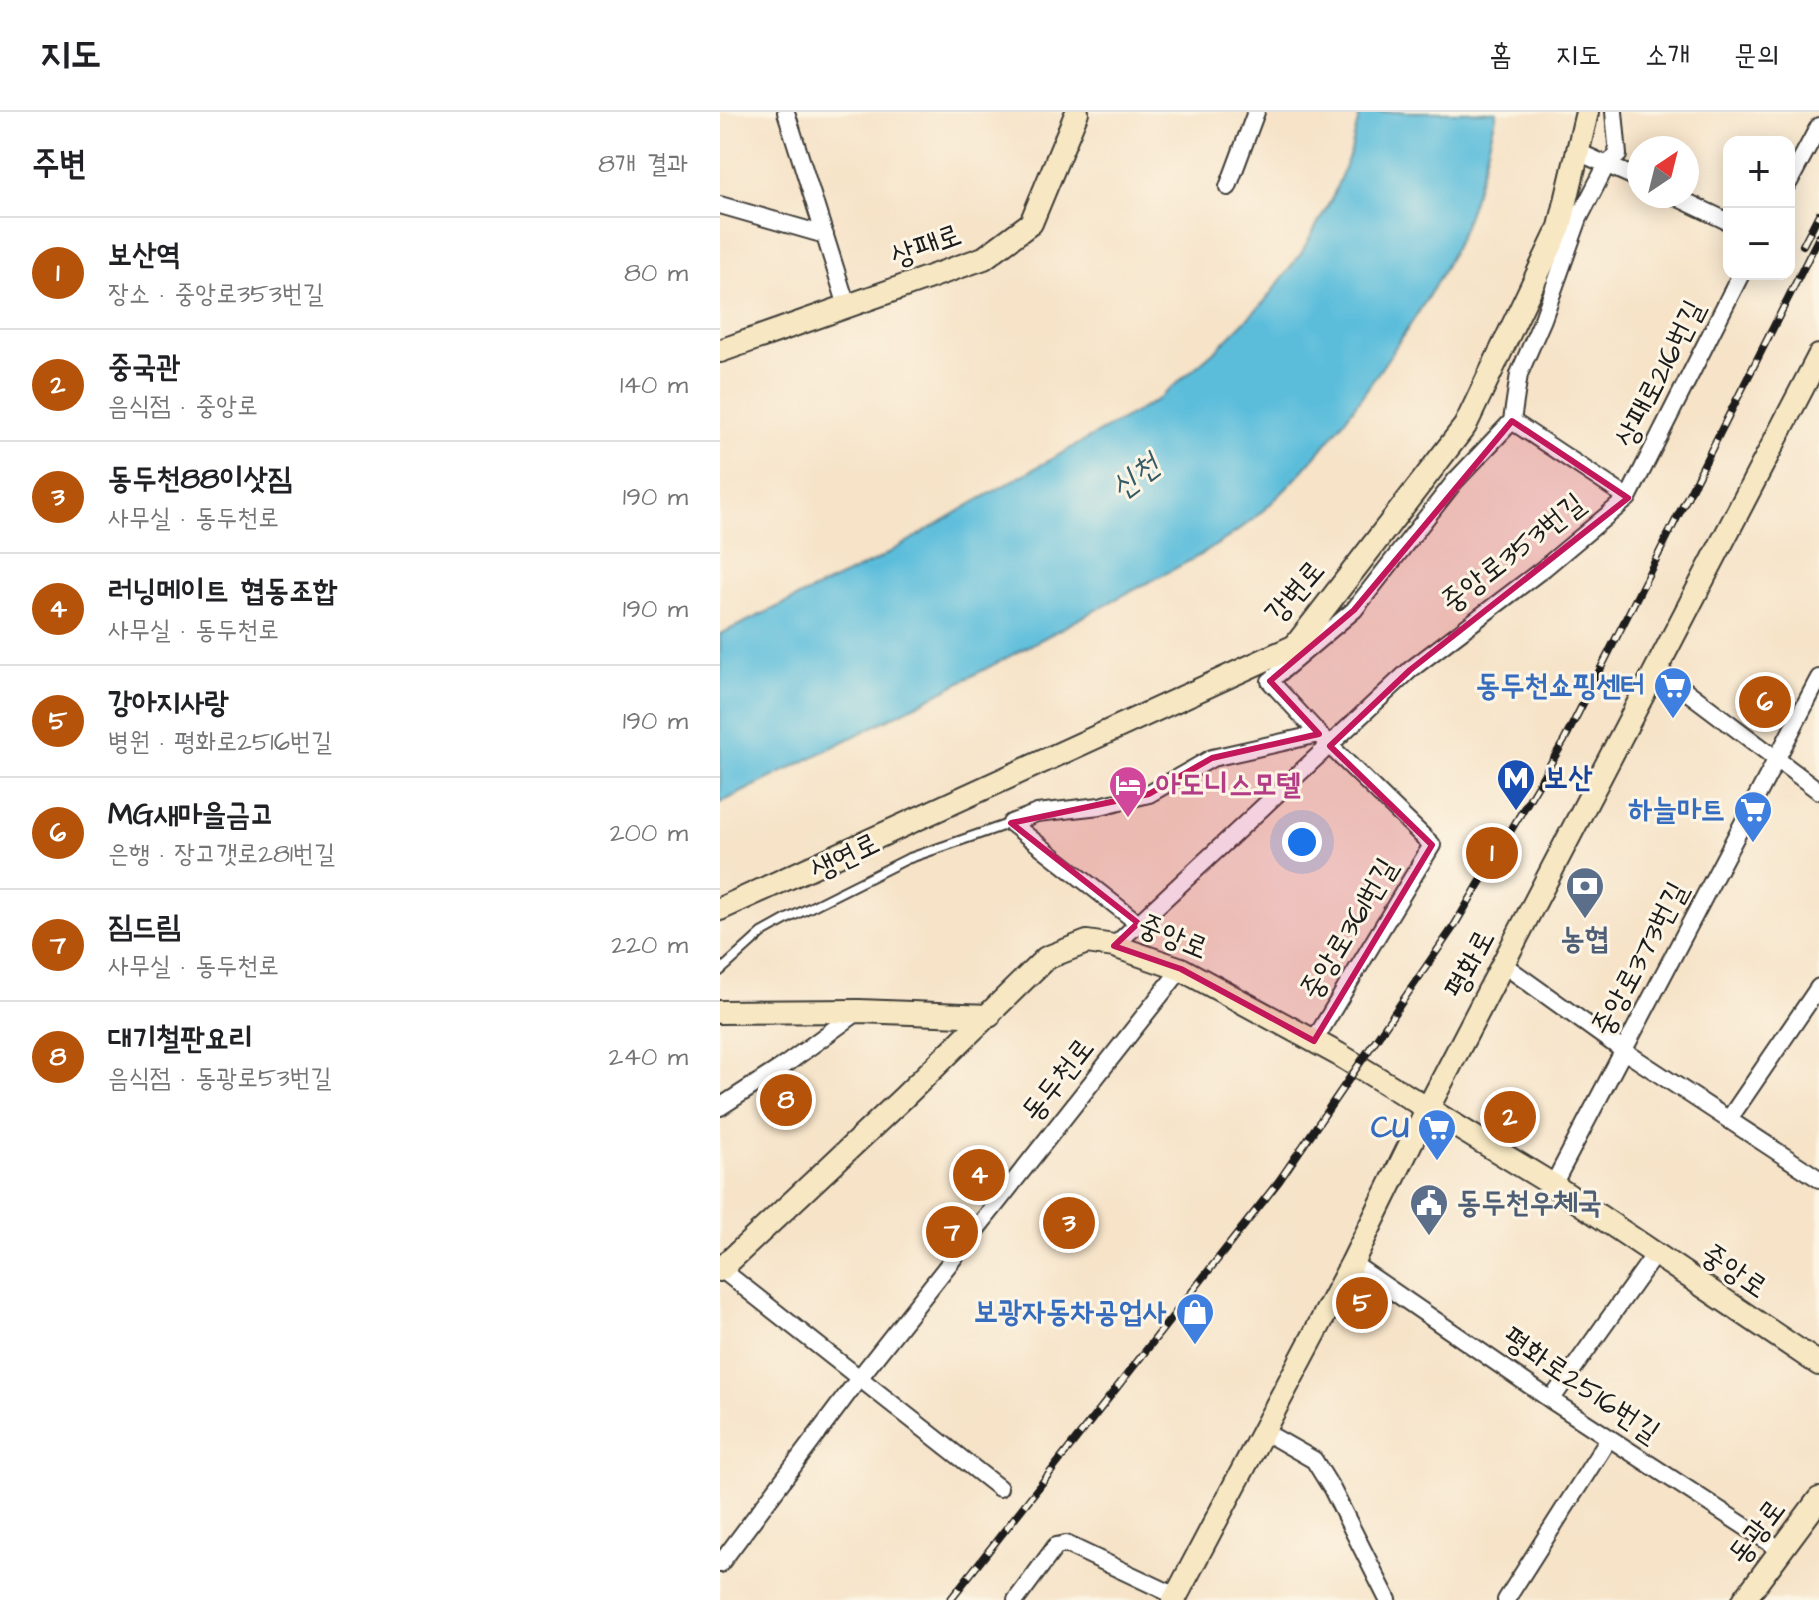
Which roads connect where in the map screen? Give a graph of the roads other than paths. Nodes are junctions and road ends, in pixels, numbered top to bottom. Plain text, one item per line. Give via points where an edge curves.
1 (786, 112) edge
2 (1077, 112) edge
3 (1256, 112) edge
4 (1587, 112) edge
5 (1614, 112) edge
6 (1819, 126) edge
7 (1578, 152) junction
8 (1607, 164) junction
9 (1795, 171) edge
10 (1627, 173) edge
11 (1228, 187) dead end
12 (720, 205) edge
13 (1699, 208) edge
14 (1723, 219) edge
15 (825, 235) junction
16 (1738, 280) edge
17 (847, 306) junction
18 (720, 351) edge
19 (1819, 356) edge
20 (1512, 421) junction
21 (1628, 498) junction
22 (1657, 669) junction
23 (1819, 678) edge
24 (1325, 740) junction
25 (1776, 759) junction
26 (1819, 791) edge
27 (1011, 823) junction
28 (720, 909) edge
29 (1138, 923) junction
30 (1114, 946) junction
31 (1504, 965) junction
32 (1181, 969) junction
33 (720, 971) edge
34 (1819, 987) edge
35 (859, 1011) junction
36 (720, 1012) edge
37 (989, 1016) junction
38 (1314, 1041) junction
39 (1624, 1051) junction
40 (720, 1107) edge
41 (1428, 1108) junction
42 (1729, 1119) junction
43 (1819, 1179) edge
44 (1553, 1185) junction
45 (1655, 1254) junction
46 (1352, 1263) junction
47 (720, 1269) edge
48 (1819, 1364) edge
49 (860, 1377) junction
50 (1551, 1400) junction
51 (1263, 1431) junction
52 (1609, 1438) junction
53 (999, 1488) dead end
54 (1819, 1499) edge
55 (1781, 1550) junction
56 (720, 1564) edge
57 (1175, 1598) edge
58 (1016, 1600) edge
59 (1388, 1600) edge
60 (1506, 1600) edge
61 (1744, 1600) edge

1 - 15 street
2 - 17 main road, 상패로 via 1031,223 984,258
3 - 11 street
4 - 7 main road, 강변로
5 - 8 street via 1618,155
6 - 9 street
7 - 8 street
7 - 28 main road, 강변로 via 1560,227 1465,426 1295,646
8 - 10 street
8 - 20 street via 1579,218 1519,374
12 - 15 street
13 - 14 street
15 - 17 street
16 - 21 street, 상패로216번길
17 - 18 main road, 상패로
19 - 22 main road, 평화로
20 - 21 street, 중앙로353번길
20 - 24 street via 1455,481 1354,610 1270,681
21 - 24 street, 중앙로353번길
22 - 25 street
22 - 31 main road, 평화로
23 - 25 street, 중앙로373번길
24 - 27 street via 1212,758 1149,794 1037,813
24 - 29 street, 중앙로353번길
24 - 38 street, 중앙로361번길 via 1432,845
25 - 26 street
25 - 39 street, 중앙로373번길
27 - 29 street, 중앙로
27 - 33 lane, 생연로 via 907,859 789,918 762,933
29 - 30 street, 중앙로353번길
30 - 32 main road, 중앙로
30 - 37 main road, 중앙로 via 1087,942 1046,958
31 - 39 street
31 - 41 main road, 평화로
32 - 38 main road, 중앙로
32 - 49 street, 동두천로
34 - 42 street
35 - 36 main road
35 - 37 main road
35 - 40 street
37 - 47 main road, 중앙로
38 - 41 main road, 중앙로
39 - 42 street
39 - 44 street, 중앙로373번길
41 - 44 main road, 중앙로
41 - 46 main road, 평화로
42 - 43 street
44 - 45 main road, 중앙로
45 - 48 main road, 중앙로
45 - 50 street, 중앙로
46 - 50 street, 평화로2516번길
46 - 51 main road, 평화로
47 - 49 street, 중앙로
49 - 53 street
49 - 56 street, 동두천로
50 - 52 street, 평화로2516번길
51 - 57 main road, 평화로
51 - 59 street via 1314,1460
52 - 55 street, 평화로2516번길
52 - 60 street
54 - 55 main road, 동광로
55 - 61 main road, 동광로
57 - 58 street via 1066,1544 1056,1546

